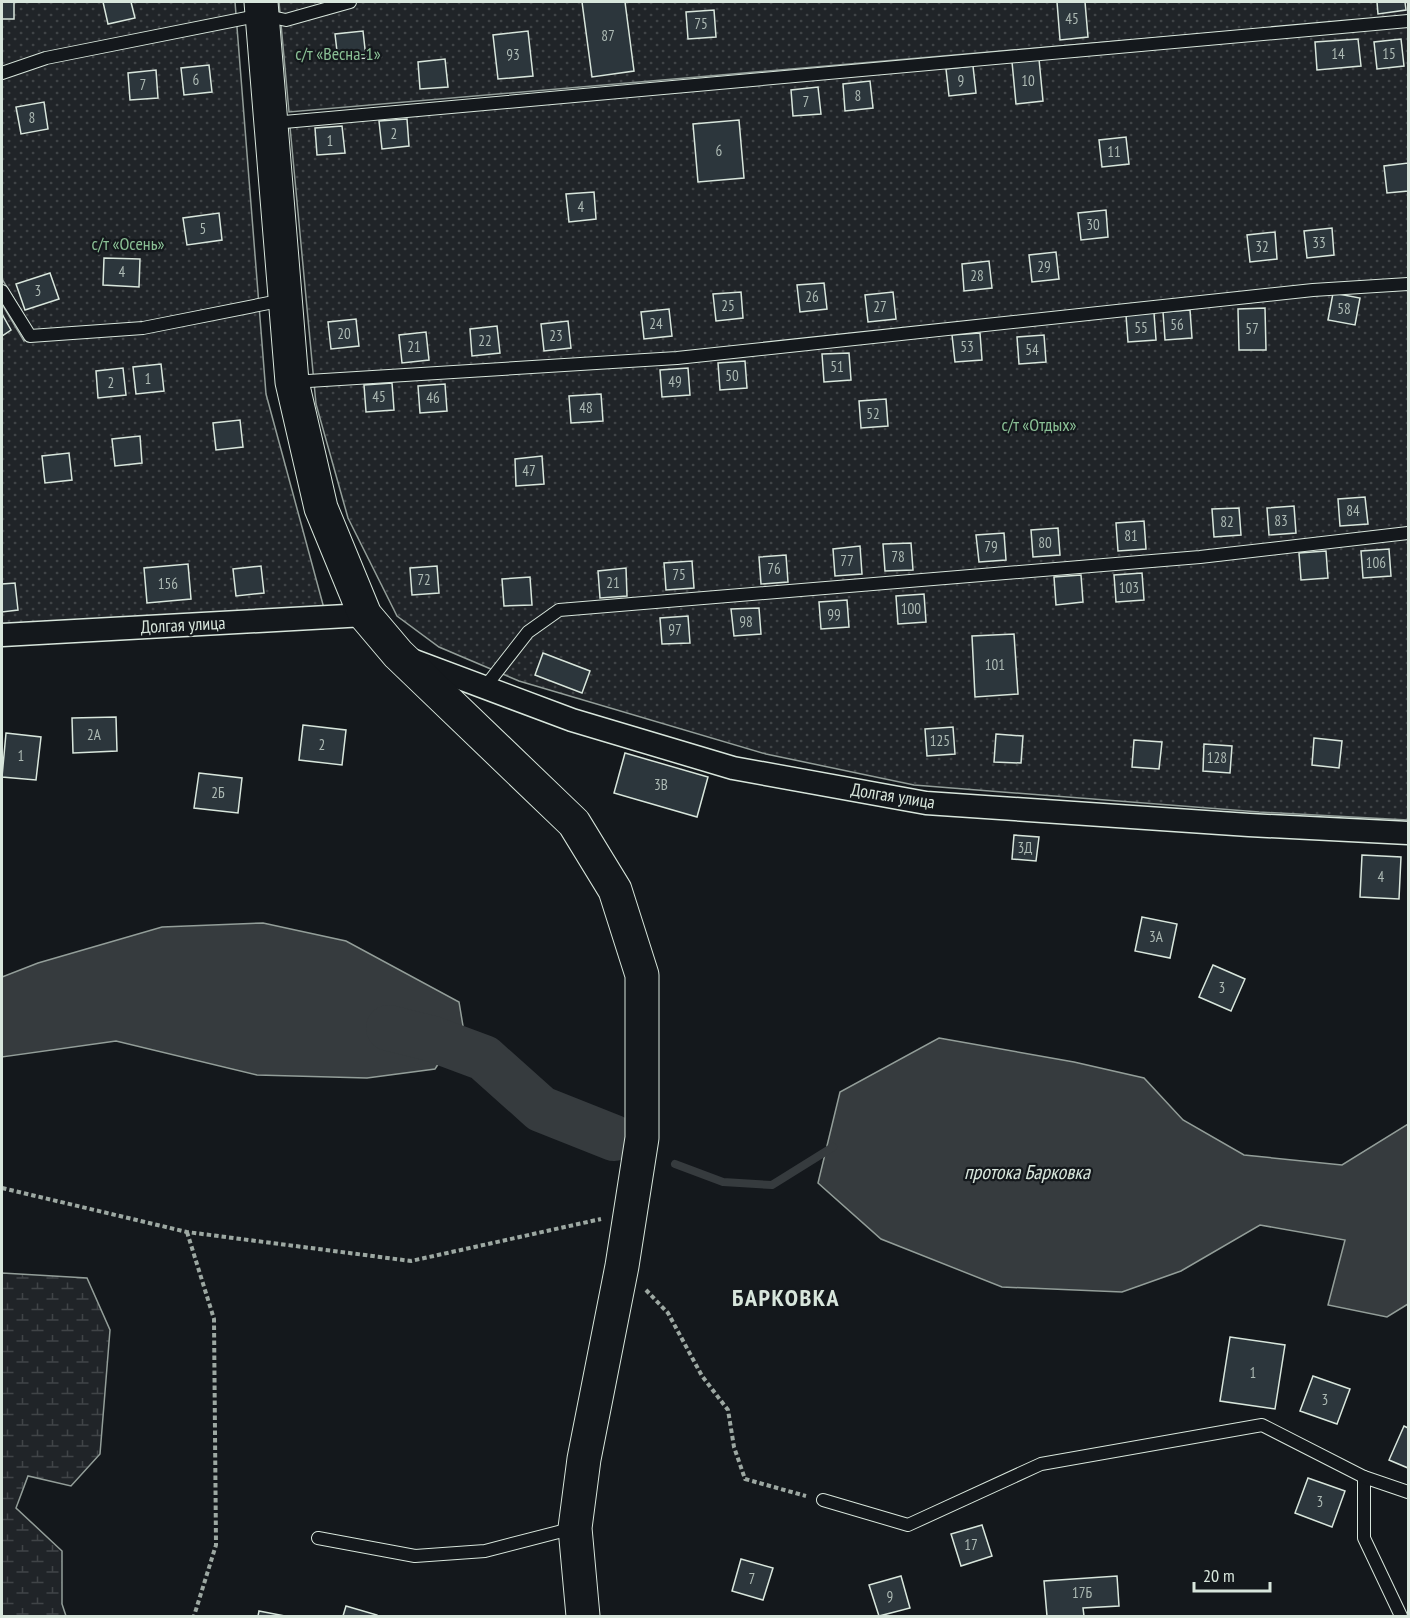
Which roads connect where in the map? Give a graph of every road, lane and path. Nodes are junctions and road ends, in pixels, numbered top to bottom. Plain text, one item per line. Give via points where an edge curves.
1 (350, 2) edge
2 (262, 8) edge
3 (1408, 21) edge
4 (2, 73) edge
5 (272, 124) junction
6 (1408, 284) edge
7 (2, 291) edge
8 (285, 300) junction
9 (292, 382) junction
10 (1408, 532) edge
11 (365, 615) junction
12 (2, 635) edge
13 (398, 654) junction
14 (485, 687) junction
15 (1408, 833) edge
16 (2, 1188) edge
17 (631, 1213) junction
18 (187, 1232) junction
19 (622, 1266) junction
20 (1364, 1477) junction
21 (1408, 1492) edge
22 (823, 1500) joint
23 (575, 1528) junction
24 (318, 1538) dead end
25 (194, 1617) edge
26 (583, 1617) edge
27 (1401, 1617) edge

1 - 2 lane via 286,20
2 - 4 lane via 46,58
2 - 5 main road
3 - 5 lane
5 - 8 main road
6 - 9 lane via 1313,290 677,358
7 - 8 lane via 30,336 143,328
8 - 9 main road
9 - 11 main road via 321,508
10 - 14 lane via 1200,557 559,610 528,632
11 - 12 street, Долгая улица
11 - 13 main road
13 - 14 street, Долгая улица
13 - 17 main road via 574,823 615,890 642,975 642,1138
14 - 15 street, Долгая улица via 572,720 733,768 926,803
16 - 18 path
17 - 18 path via 411,1260
17 - 19 main road
18 - 25 path via 214,1319 216,1545
19 - 22 path via 668,1313 702,1376 728,1410 734,1447 745,1479
19 - 23 main road via 584,1459
20 - 21 lane
20 - 22 lane via 1262,1425 1041,1464 908,1525
20 - 27 lane via 1364,1538
23 - 24 lane via 485,1551 416,1556
23 - 26 main road

